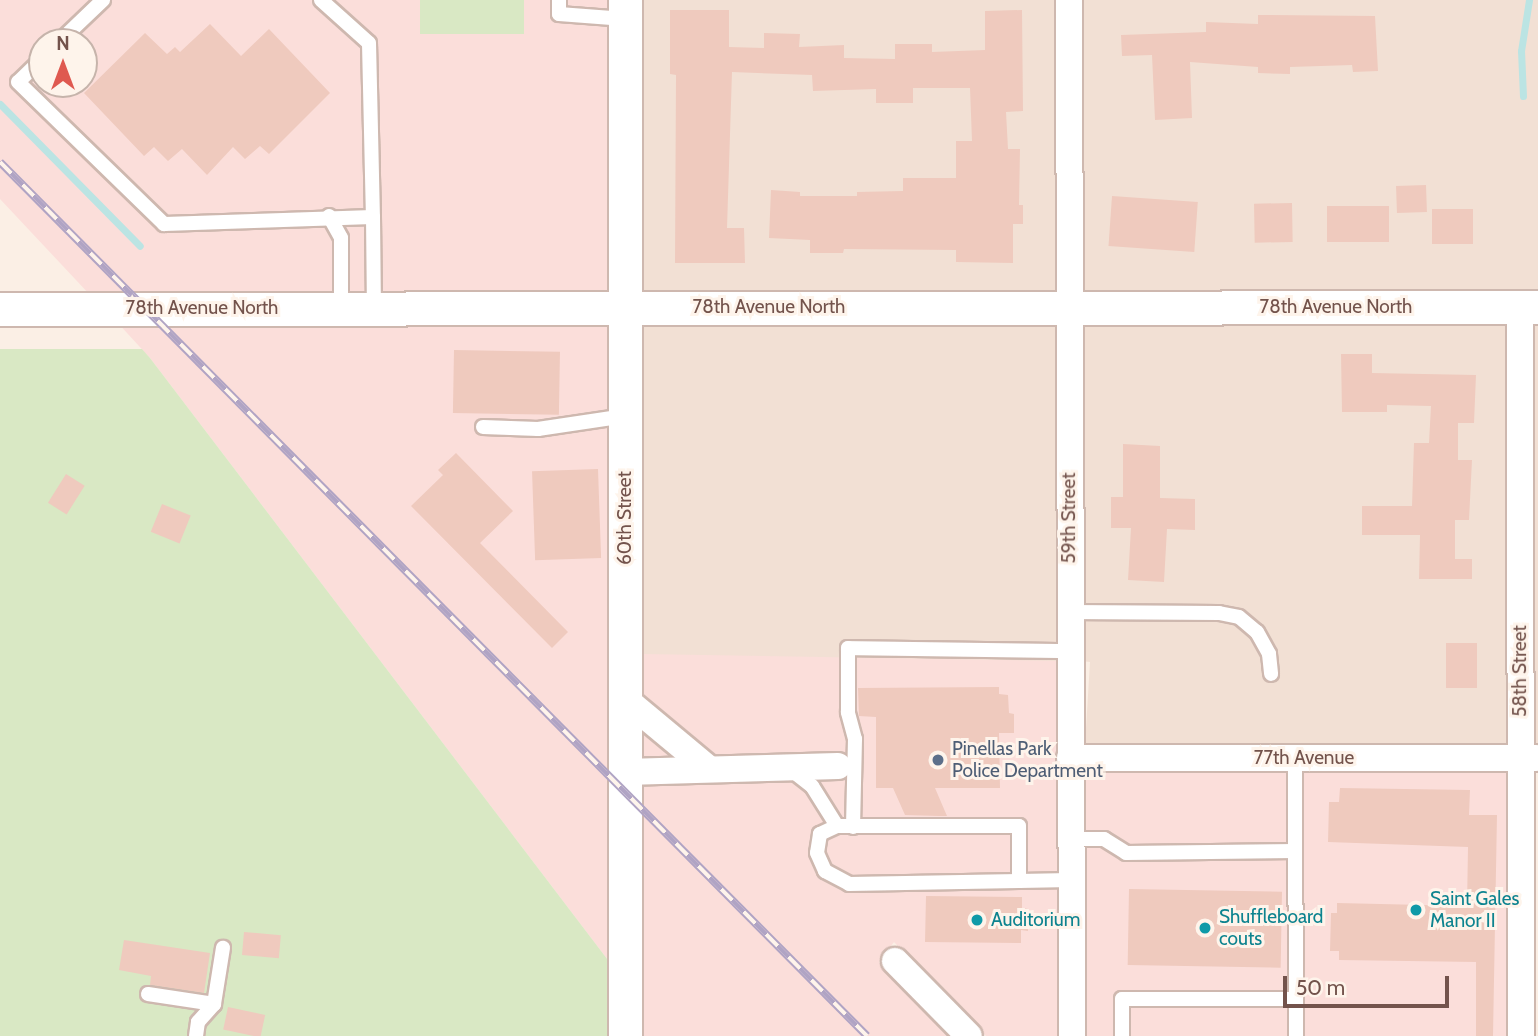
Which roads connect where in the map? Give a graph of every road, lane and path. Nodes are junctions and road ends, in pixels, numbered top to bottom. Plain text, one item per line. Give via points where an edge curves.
1 (103, 0) edge
2 (321, 0) edge
3 (559, 0) edge
4 (1069, 0) edge
5 (625, 9) edge
6 (74, 28) edge
7 (28, 72) edge
8 (28, 92) edge
9 (34, 98) edge
10 (329, 216) junction
11 (373, 217) junction
12 (1067, 306) junction
13 (374, 307) junction
14 (625, 307) junction
15 (1529, 307) edge
16 (341, 308) junction
17 (0, 309) edge
18 (625, 416) junction
19 (483, 427) dead end
20 (1069, 612) junction
21 (1069, 651) junction
22 (1271, 674) dead end
23 (625, 699) junction
24 (1070, 758) junction
25 (1295, 758) junction
26 (1529, 758) edge
27 (838, 766) dead end
28 (788, 767) junction
29 (709, 769) junction
30 (625, 772) junction
31 (837, 826) junction
32 (853, 827) junction
33 (1070, 839) junction
34 (1295, 851) junction
35 (1071, 880) junction
36 (1019, 881) junction
37 (223, 948) dead end
38 (895, 961) dead end
39 (148, 994) dead end
40 (1296, 999) junction
41 (214, 1004) junction
42 (196, 1036) edge
43 (625, 1036) edge
44 (969, 1036) edge
45 (1072, 1036) edge
46 (1122, 1036) edge
47 (1296, 1036) edge
48 (1521, 1036) edge

1 - 6 lane
2 - 11 lane via 369,43
3 - 5 lane via 559,14
4 - 12 street, 59th Street
5 - 14 street, 60th Street
7 - 8 lane via 18,82
9 - 10 lane via 164,224 298,222
10 - 11 lane
10 - 16 lane via 341,238
11 - 13 lane
12 - 14 street, 78th Avenue North
12 - 15 street, 78th Avenue North
12 - 20 street, 59th Street
13 - 14 street, 78th Avenue North
13 - 16 street, 78th Avenue North
14 - 18 street, 60th Street
15 - 26 street, 58th Street
16 - 17 street, 78th Avenue North
18 - 19 lane via 538,429
18 - 23 street, 60th Street
20 - 21 street, 59th Street
20 - 22 lane via 1239,617 1257,632 1269,654
21 - 24 street, 59th Street
21 - 32 lane via 848,648 848,712 855,739
23 - 29 street
23 - 30 street, 60th Street
24 - 25 street, 77th Avenue
24 - 33 street, 59th Street
25 - 26 street, 77th Avenue
25 - 34 lane
26 - 48 street, 58th Street
27 - 28 street
28 - 29 street
28 - 31 lane via 812,786
29 - 30 street
30 - 43 street, 60th Street
31 - 32 lane
31 - 36 lane via 820,834 817,853 825,871 849,884
32 - 36 lane via 1019,826
33 - 34 lane via 1104,839 1126,853
33 - 35 street, 59th Street
34 - 40 lane
35 - 36 lane
35 - 45 street, 59th Street
37 - 41 lane
38 - 44 street
39 - 41 lane
40 - 46 lane via 1122,999
40 - 47 lane
41 - 42 lane via 198,1022

